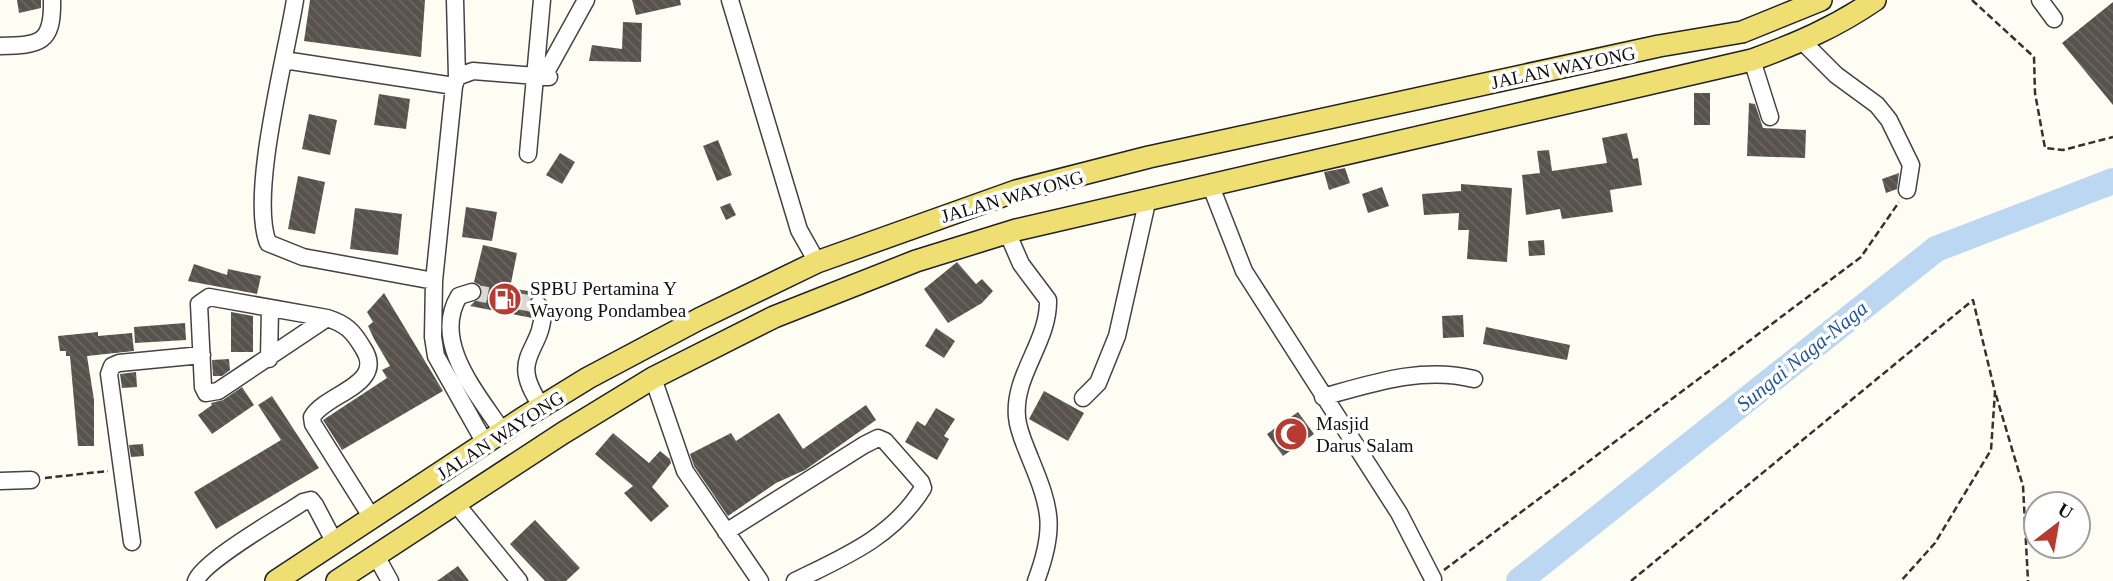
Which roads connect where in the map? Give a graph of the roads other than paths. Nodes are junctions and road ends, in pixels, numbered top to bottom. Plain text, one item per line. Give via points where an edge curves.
1 (51, 0) edge
2 (295, 0) edge
3 (455, 0) edge
4 (542, 0) edge
5 (586, 0) edge
6 (730, 0) edge
7 (1821, 0) edge
8 (1875, 0) edge
9 (2040, 0) edge
10 (2054, 19) dead end
11 (1803, 42) junction
12 (0, 46) edge
13 (284, 60) junction
14 (1752, 60) junction
15 (542, 76) junction
16 (455, 82) junction
17 (1770, 117) dead end
18 (528, 154) dead end
19 (1210, 184) junction
20 (1907, 190) dead end
21 (1148, 198) junction
22 (905, 229) junction
23 (1007, 232) junction
24 (916, 261) junction
25 (817, 262) junction
26 (434, 281) junction
27 (472, 292) dead end
28 (538, 305) dead end
29 (270, 308) junction
30 (327, 318) junction
31 (202, 355) junction
32 (269, 359) junction
33 (653, 378) junction
34 (1474, 379) dead end
35 (1323, 397) junction
36 (1083, 398) dead end
37 (542, 407) junction
38 (494, 437) junction
39 (31, 480) road end
40 (0, 481) edge
41 (457, 505) junction
42 (372, 519) junction
43 (726, 532) junction
44 (132, 542) dead end
45 (335, 543) junction
46 (375, 554) junction
47 (1433, 579) road end
48 (341, 580) edge
49 (196, 581) edge
50 (276, 581) edge
51 (390, 581) edge
52 (519, 581) edge
53 (760, 581) edge
54 (795, 581) edge
55 (1035, 581) edge

1 - 12 street via 52,23 42,40 33,45
2 - 13 street
3 - 16 street
4 - 15 street
5 - 15 street
6 - 25 street via 799,230
7 - 22 main road, JALAN WAYONG via 1742,32 1149,157 1016,191
8 - 11 main road, JALAN WAYONG
9 - 10 street
11 - 14 main road, JALAN WAYONG
11 - 20 street via 1889,120 1911,165
13 - 16 street
13 - 26 street via 264,181 263,222 268,243 303,257
14 - 17 street
14 - 19 main road, JALAN WAYONG
15 - 16 street via 473,71
15 - 18 street
16 - 26 street
19 - 21 main road, JALAN WAYONG
19 - 35 street via 1244,271
21 - 23 main road, JALAN WAYONG
21 - 36 street via 1117,336 1098,383
22 - 24 main road
22 - 25 main road, JALAN WAYONG
23 - 24 main road, JALAN WAYONG
23 - 55 street via 1021,264 1048,300 1046,321 1017,399 1022,437 1051,521
24 - 33 main road, JALAN WAYONG via 774,317
25 - 37 main road, JALAN WAYONG via 699,319
26 - 38 street via 436,356
27 - 38 street via 458,296 450,309 453,350
28 - 37 street via 543,319 526,365 526,379
29 - 30 street
29 - 31 street via 214,296 204,299 200,304
29 - 32 street
30 - 32 street
30 - 42 street via 354,332 370,366 363,379 314,412 313,424
31 - 32 street via 203,387 212,394
31 - 44 street via 119,363 109,374
33 - 41 main road, JALAN WAYONG
33 - 43 street via 685,471
34 - 35 street via 1450,373 1423,374
35 - 47 street via 1399,513
37 - 38 main road, JALAN WAYONG
38 - 42 main road, JALAN WAYONG
39 - 40 street
41 - 46 main road, JALAN WAYONG
41 - 52 street
42 - 45 main road, JALAN WAYONG
43 - 53 street
43 - 54 street via 864,445 878,438 885,441 923,488 880,537
45 - 49 street via 315,505 311,500 303,502 214,561
45 - 50 main road, JALAN WAYONG
46 - 48 main road, JALAN WAYONG
46 - 51 street

